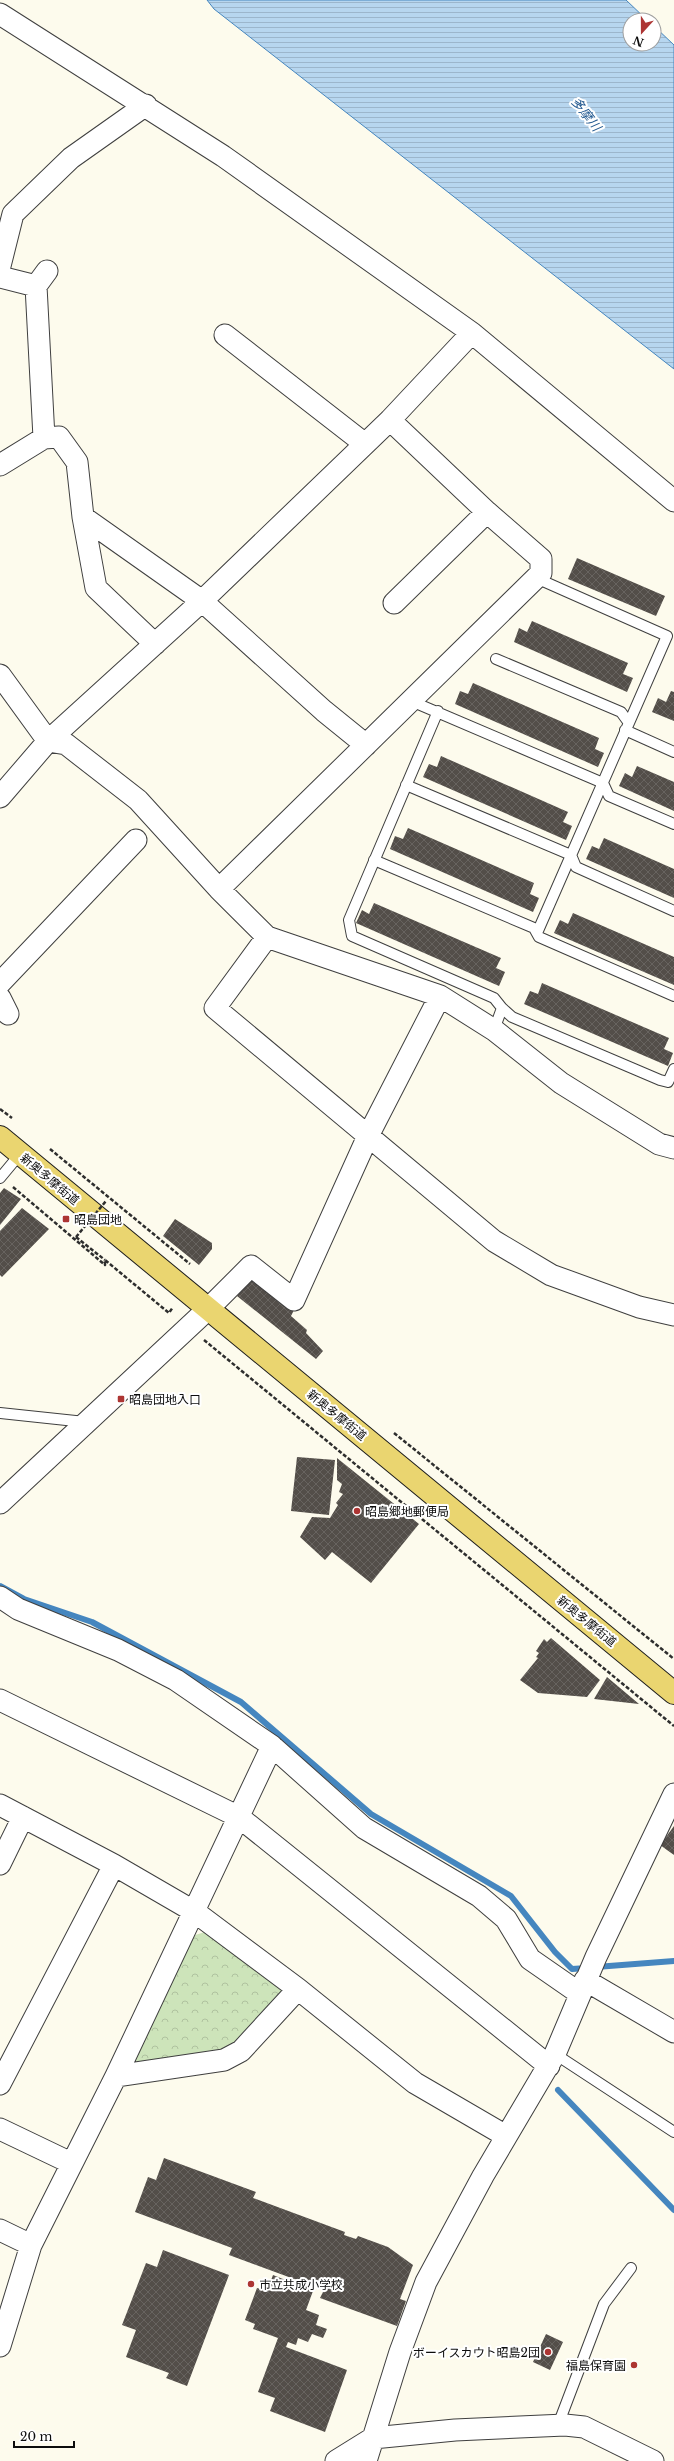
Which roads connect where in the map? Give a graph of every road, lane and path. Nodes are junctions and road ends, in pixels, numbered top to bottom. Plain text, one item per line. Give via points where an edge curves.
1 (0, 14) edge
2 (146, 105) junction
3 (0, 266) edge
4 (0, 277) edge
5 (225, 335) dead end
6 (466, 339) dead end
7 (390, 420) junction
8 (44, 438) junction
9 (365, 444) junction
10 (0, 465) edge
11 (674, 501) edge
12 (487, 512) junction
13 (83, 517) junction
14 (536, 578) junction
15 (202, 601) junction
16 (394, 603) dead end
17 (155, 644) junction
18 (496, 659) dead end
19 (0, 675) edge
20 (411, 701) junction
21 (438, 711) junction
22 (627, 727) junction
23 (48, 741) junction
24 (366, 745) junction
25 (674, 752) edge
26 (603, 783) junction
27 (406, 785) junction
28 (0, 797) edge
29 (674, 824) edge
30 (136, 840) dead end
31 (571, 855) junction
32 (374, 860) junction
33 (219, 889) junction
34 (674, 911) edge
35 (537, 933) junction
36 (267, 937) junction
37 (0, 983) edge
38 (440, 996) junction
39 (674, 996) edge
40 (502, 1008) junction
41 (494, 1030) junction
42 (674, 1069) edge
43 (0, 1108) edge
44 (18, 1123) dead end
45 (368, 1136) junction
46 (0, 1138) edge
47 (47, 1146) dead end
48 (674, 1148) edge
49 (20, 1154) junction
50 (0, 1178) edge
51 (106, 1202) dead end
52 (105, 1260) junction
53 (195, 1268) dead end
54 (185, 1290) junction
55 (208, 1309) junction
56 (674, 1315) edge
57 (200, 1337) dead end
58 (0, 1413) edge
59 (88, 1422) junction
60 (389, 1428) dead end
61 (0, 1503) edge
62 (0, 1597) edge
63 (674, 1659) edge
64 (674, 1693) edge
65 (0, 1700) edge
66 (674, 1726) edge
67 (272, 1746) junction
68 (674, 1794) edge
69 (0, 1805) edge
70 (23, 1817) junction
71 (239, 1817) junction
72 (0, 1864) edge
73 (114, 1865) junction
74 (194, 1912) junction
75 (587, 1976) junction
76 (298, 1989) junction
77 (674, 2032) edge
78 (552, 2060) junction
79 (116, 2076) junction
80 (0, 2084) edge
81 (0, 2129) edge
82 (674, 2132) edge
83 (506, 2136) junction
84 (71, 2164) junction
85 (0, 2230) edge
86 (31, 2245) junction
87 (631, 2268) dead end
88 (2, 2338) edge
89 (558, 2425) junction
90 (373, 2438) junction
91 (336, 2461) edge
92 (366, 2461) edge
93 (653, 2461) edge

1 - 2 street
2 - 3 street via 71,158 13,214
2 - 11 street via 247,173 472,333
4 - 8 street via 41,278
5 - 9 street
6 - 7 street
7 - 9 street
7 - 12 street
8 - 10 street
8 - 13 street via 59,437 77,462
9 - 15 street
12 - 14 street via 541,559 541,573
12 - 16 street
13 - 15 street
13 - 17 street via 96,588
14 - 20 street
14 - 22 lane via 667,636
15 - 17 street
15 - 24 street via 324,711
17 - 23 street
18 - 22 lane via 621,712
19 - 23 street
20 - 21 lane
20 - 24 street
21 - 26 lane
21 - 27 lane
22 - 25 lane
22 - 26 lane
23 - 28 street
23 - 33 street via 66,744 138,800
24 - 33 street
26 - 29 lane via 610,796
26 - 31 lane
27 - 31 lane
27 - 32 lane
30 - 37 street
31 - 34 lane via 576,867
31 - 35 lane
32 - 35 lane via 534,928
32 - 40 lane via 349,920 352,936 494,998
33 - 36 street
35 - 39 lane via 539,937
36 - 38 street
36 - 45 street via 215,1008
38 - 41 street
38 - 45 street
40 - 41 lane
40 - 42 lane via 512,1017 660,1080 668,1082
41 - 48 street via 561,1083 658,1144
43 - 44 path
45 - 55 street via 294,1300 251,1266
45 - 56 street via 494,1241 551,1275 639,1307
46 - 49 main road, 新奥多摩街道
47 - 53 path
49 - 50 lane
49 - 54 main road, 新奥多摩街道
50 - 52 path via 105,1265
51 - 52 path, bridge via 76,1237
52 - 54 path via 169,1313
54 - 55 main road, 新奥多摩街道
55 - 59 street
55 - 64 main road, 新奥多摩街道
57 - 66 path
58 - 59 lane
59 - 61 street
60 - 63 path
62 - 67 street via 18,1609 118,1650 176,1680
65 - 71 street
67 - 71 street
67 - 75 street via 364,1828 479,1896 506,1919 530,1959
68 - 75 street
69 - 70 street
70 - 72 street
70 - 73 street
71 - 74 street
71 - 78 street
73 - 74 street
73 - 80 street
74 - 76 street
74 - 79 street
75 - 77 street
75 - 78 street
76 - 79 street via 241,2051 224,2060
76 - 83 street via 415,2083
78 - 82 lane
78 - 83 street
79 - 84 street
81 - 84 street
83 - 90 street via 426,2282
84 - 86 street
85 - 86 street
86 - 88 street
87 - 89 lane via 604,2304
89 - 90 street via 455,2430
89 - 93 street via 584,2428
90 - 91 street
90 - 92 street

